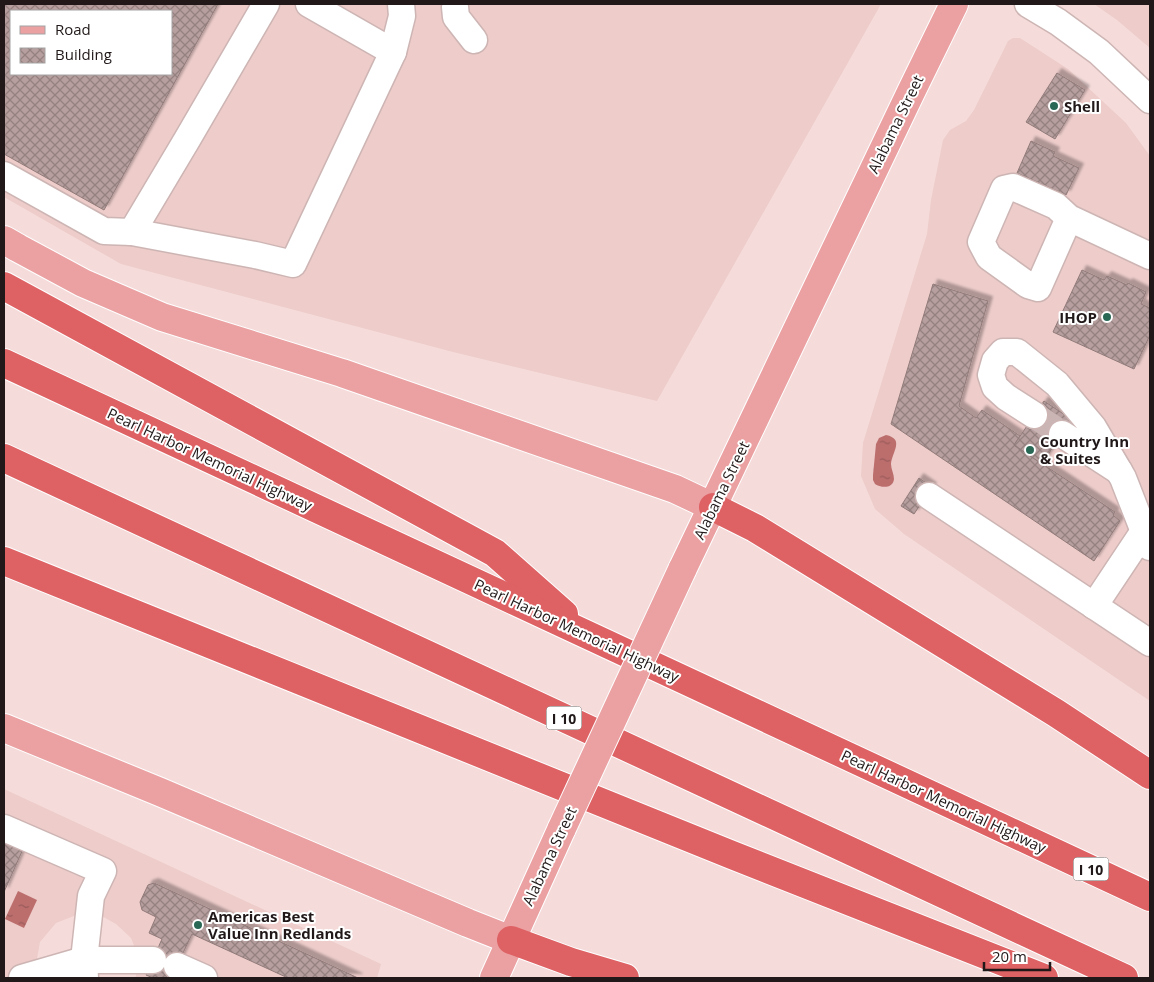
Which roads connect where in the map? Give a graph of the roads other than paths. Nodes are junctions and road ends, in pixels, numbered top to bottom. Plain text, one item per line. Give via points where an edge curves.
1 (266, 4) edge
2 (309, 4) edge
3 (401, 4) edge
4 (954, 4) edge
5 (1028, 4) edge
6 (461, 6) dead end
7 (474, 40) dead end
8 (393, 52) junction
9 (1149, 96) edge
10 (4, 175) edge
11 (1069, 218) dead end
12 (132, 232) junction
13 (4, 240) edge
14 (1150, 256) edge
15 (4, 286) edge
16 (4, 363) edge
17 (1034, 415) tunnel mouth
18 (1062, 434) tunnel mouth
19 (4, 458) edge
20 (1119, 471) junction
21 (929, 496) dead end
22 (713, 507) junction
23 (1147, 539) edge
24 (4, 561) edge
25 (1094, 606) junction
26 (585, 634) junction
27 (1150, 643) edge
28 (4, 728) edge
29 (1150, 775) edge
30 (4, 828) edge
31 (1150, 896) edge
32 (511, 940) junction
33 (85, 969) edge
34 (4, 978) edge
35 (10, 978) edge
36 (22, 978) edge
37 (204, 978) edge
38 (494, 978) edge
39 (625, 978) edge
40 (1044, 978) edge
41 (1124, 978) edge

1 - 12 street
2 - 8 street
3 - 8 street via 402,16
4 - 22 main road, Alabama Street
5 - 9 street via 1098,52
6 - 7 street via 456,17
8 - 12 street via 293,264
10 - 12 street via 104,231
11 - 14 street
13 - 22 main road via 83,283 162,317 352,376 675,489
15 - 26 highway via 495,553
16 - 26 highway, Pearl Harbor Memorial Highway / I 10
17 - 20 street via 995,387 991,375 995,361 1003,352 1017,352 1056,384 1093,427
18 - 20 street
19 - 41 highway, I 10
20 - 23 street
21 - 25 street
22 - 29 highway via 755,528 1056,713
22 - 32 main road, Alabama Street, bridge
23 - 25 street
24 - 40 highway
25 - 27 street
26 - 31 highway, Pearl Harbor Memorial Highway / I 10
28 - 32 main road
30 - 33 street via 103,871 91,896
32 - 38 main road, Alabama Street
32 - 39 highway
33 - 36 street
33 - 37 street via 165,963
34 - 35 street

